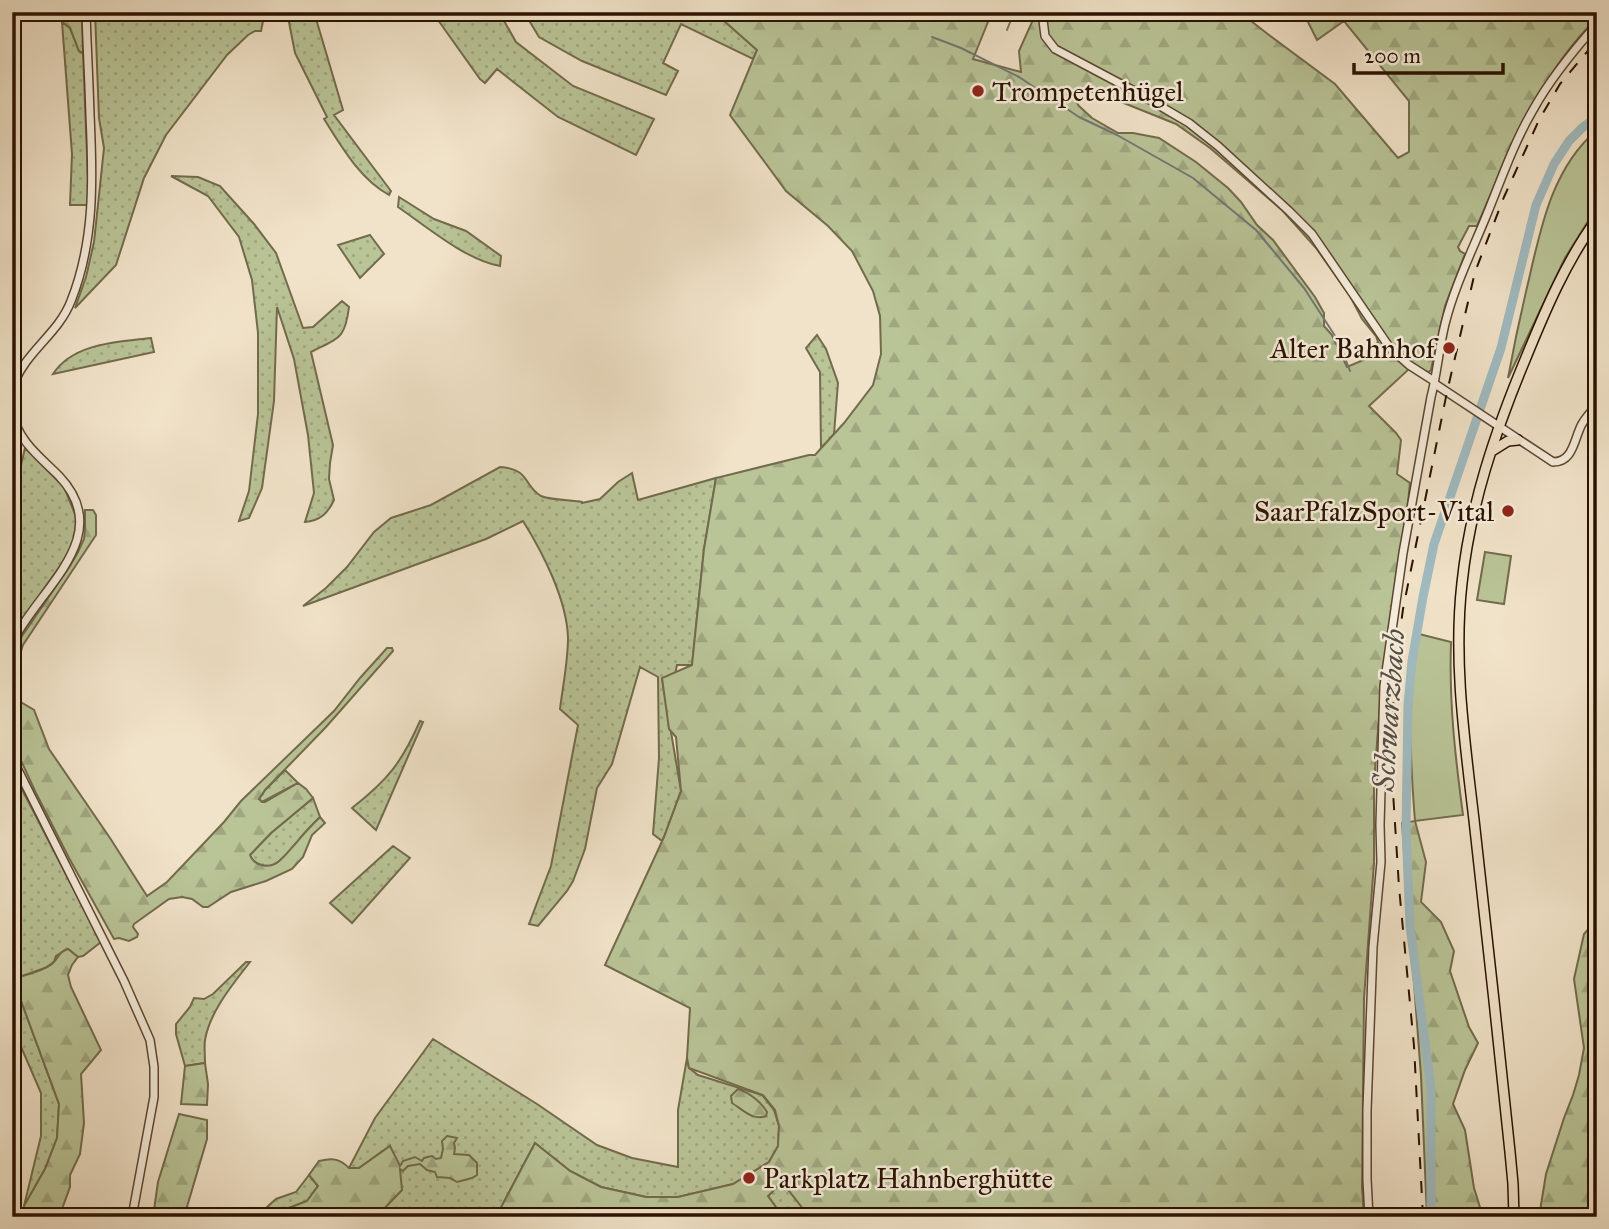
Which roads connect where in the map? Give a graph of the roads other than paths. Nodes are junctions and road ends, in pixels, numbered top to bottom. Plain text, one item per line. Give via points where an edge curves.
1 (86, 12) edge
2 (1042, 12) edge
3 (1597, 24) edge
4 (1597, 219) edge
5 (1435, 383) junction
6 (12, 389) edge
7 (1597, 405) edge
8 (12, 412) edge
9 (1499, 427) junction
10 (1518, 440) junction
11 (1491, 452) junction
12 (12, 643) edge
13 (12, 758) edge
14 (132, 1217) edge
15 (1369, 1217) edge
16 (1514, 1217) edge

1 - 6 street via 92,171 88,242 66,312 24,364
2 - 5 street via 1045,36 1055,49 1189,123 1289,211 1320,245 1390,348
3 - 5 street via 1566,61 1525,125 1455,294
4 - 9 main road via 1547,308
5 - 9 street
5 - 15 street via 1413,491 1384,686 1381,862 1367,1110
7 - 10 street via 1560,462
8 - 12 street via 25,442 68,487 80,520 72,553
9 - 10 street
9 - 11 main road
10 - 11 main road
11 - 16 main road via 1465,555 1460,678
13 - 14 street via 145,1026 154,1057 153,1105

